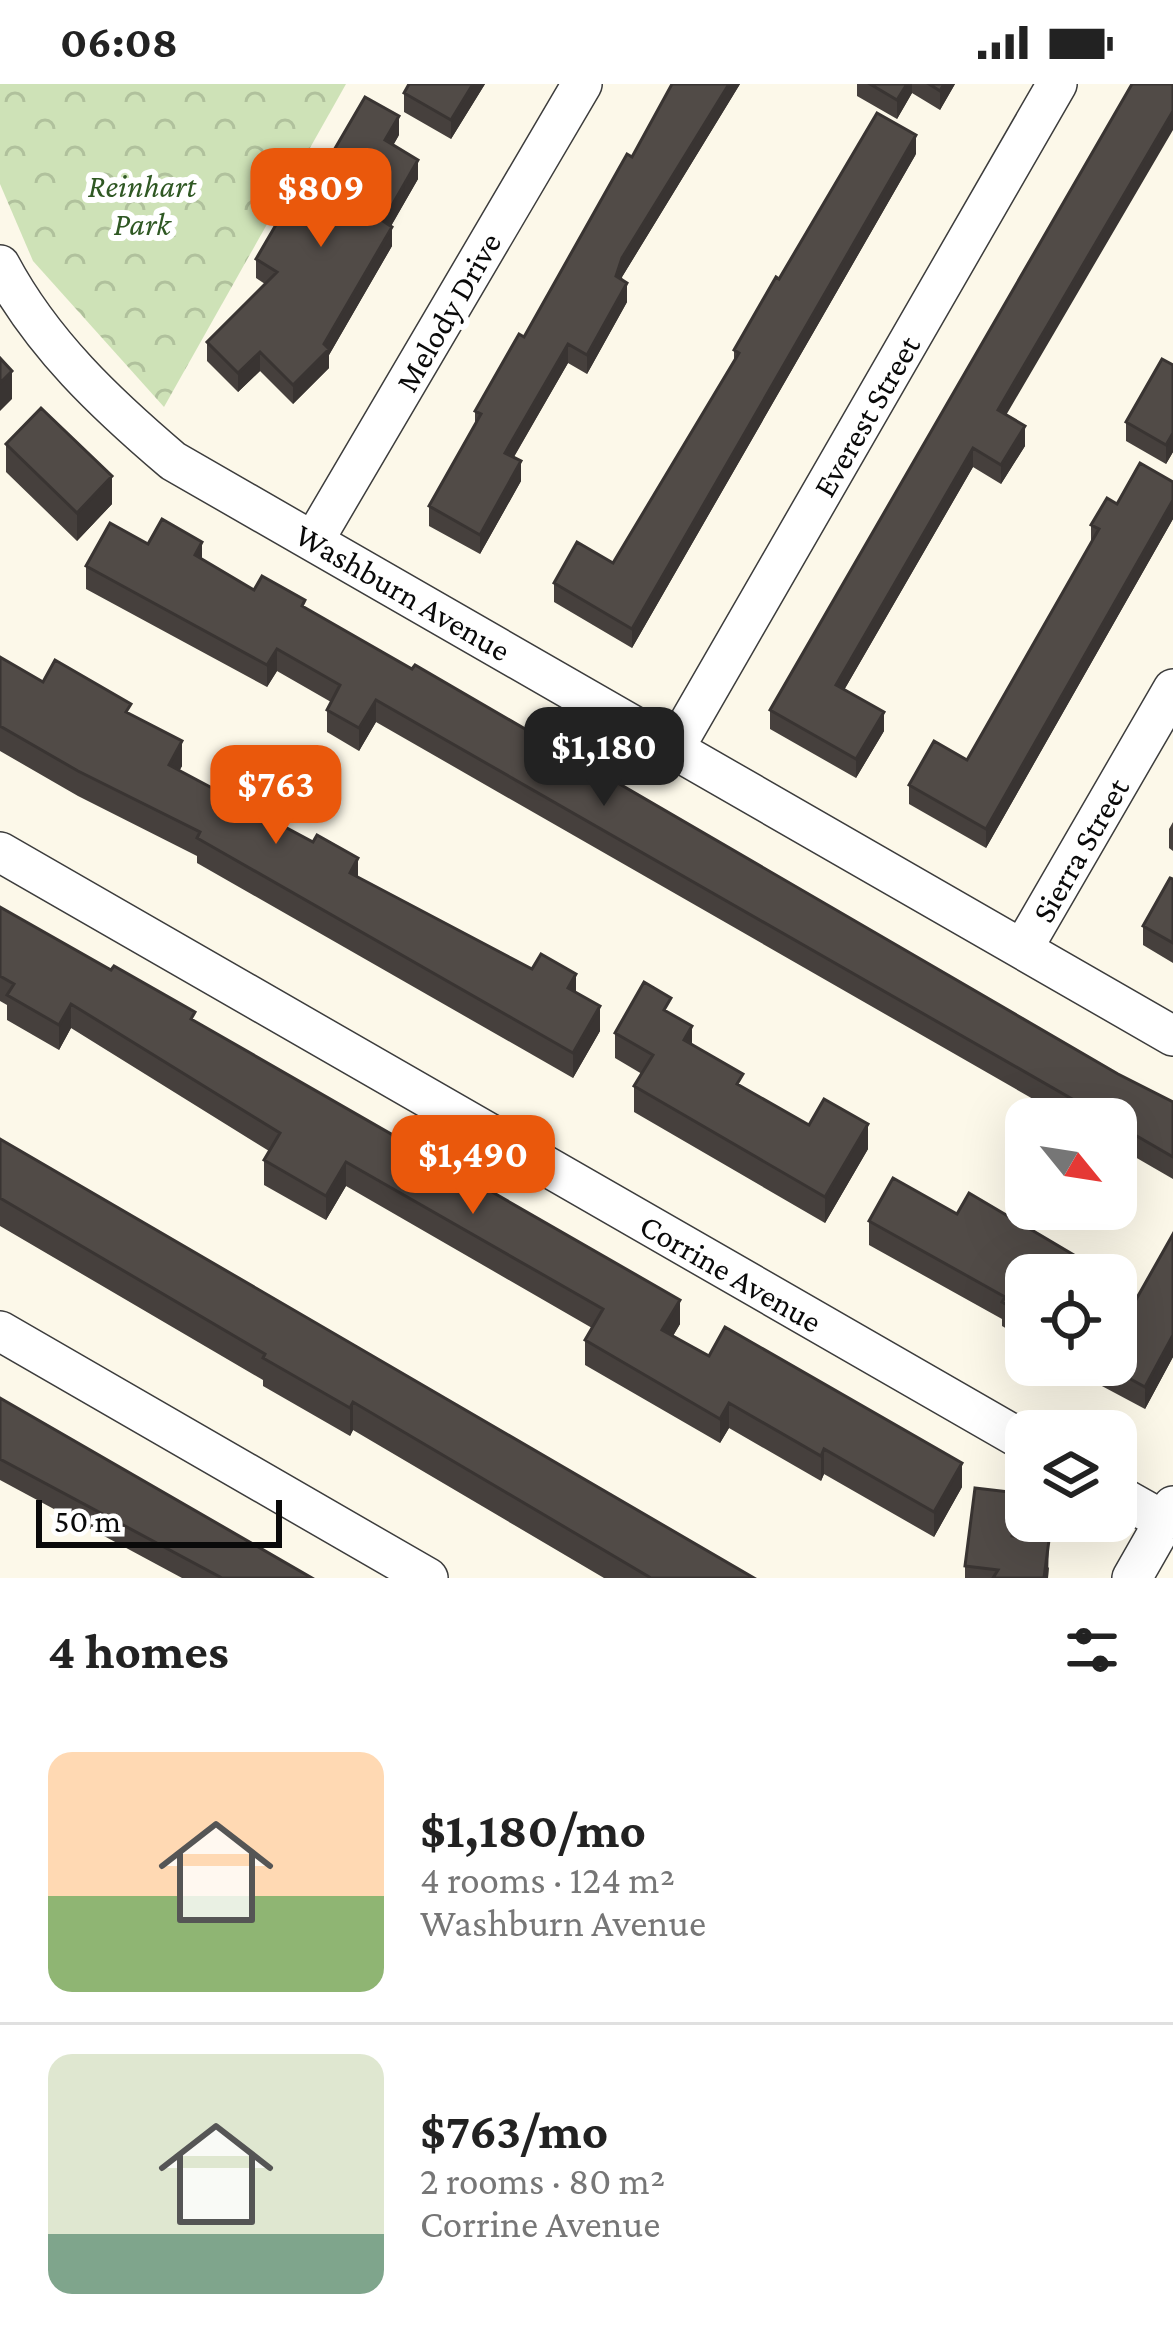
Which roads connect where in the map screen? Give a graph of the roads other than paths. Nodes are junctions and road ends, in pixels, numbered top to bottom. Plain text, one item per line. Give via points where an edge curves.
1 (582, 84) edge
2 (1057, 84) edge
3 (0, 266) edge
4 (314, 540) junction
5 (1173, 689) edge
6 (675, 747) junction
7 (0, 852) edge
8 (1023, 948) junction
9 (1173, 1036) edge
10 (0, 1331) edge
11 (1005, 1430) edge
12 (1137, 1502) edge
13 (1168, 1513) edge
14 (428, 1578) edge
15 (1132, 1578) edge

1 - 4 street, Melody Drive
2 - 6 street, Everest Street
3 - 4 street, Washburn Avenue via 25,312 110,407 172,461
4 - 6 street, Washburn Avenue
5 - 8 street, Sierra Street
6 - 8 street, Washburn Avenue
7 - 11 street, Corrine Avenue
8 - 9 street, Washburn Avenue
10 - 14 street
12 - 13 street
13 - 15 street

